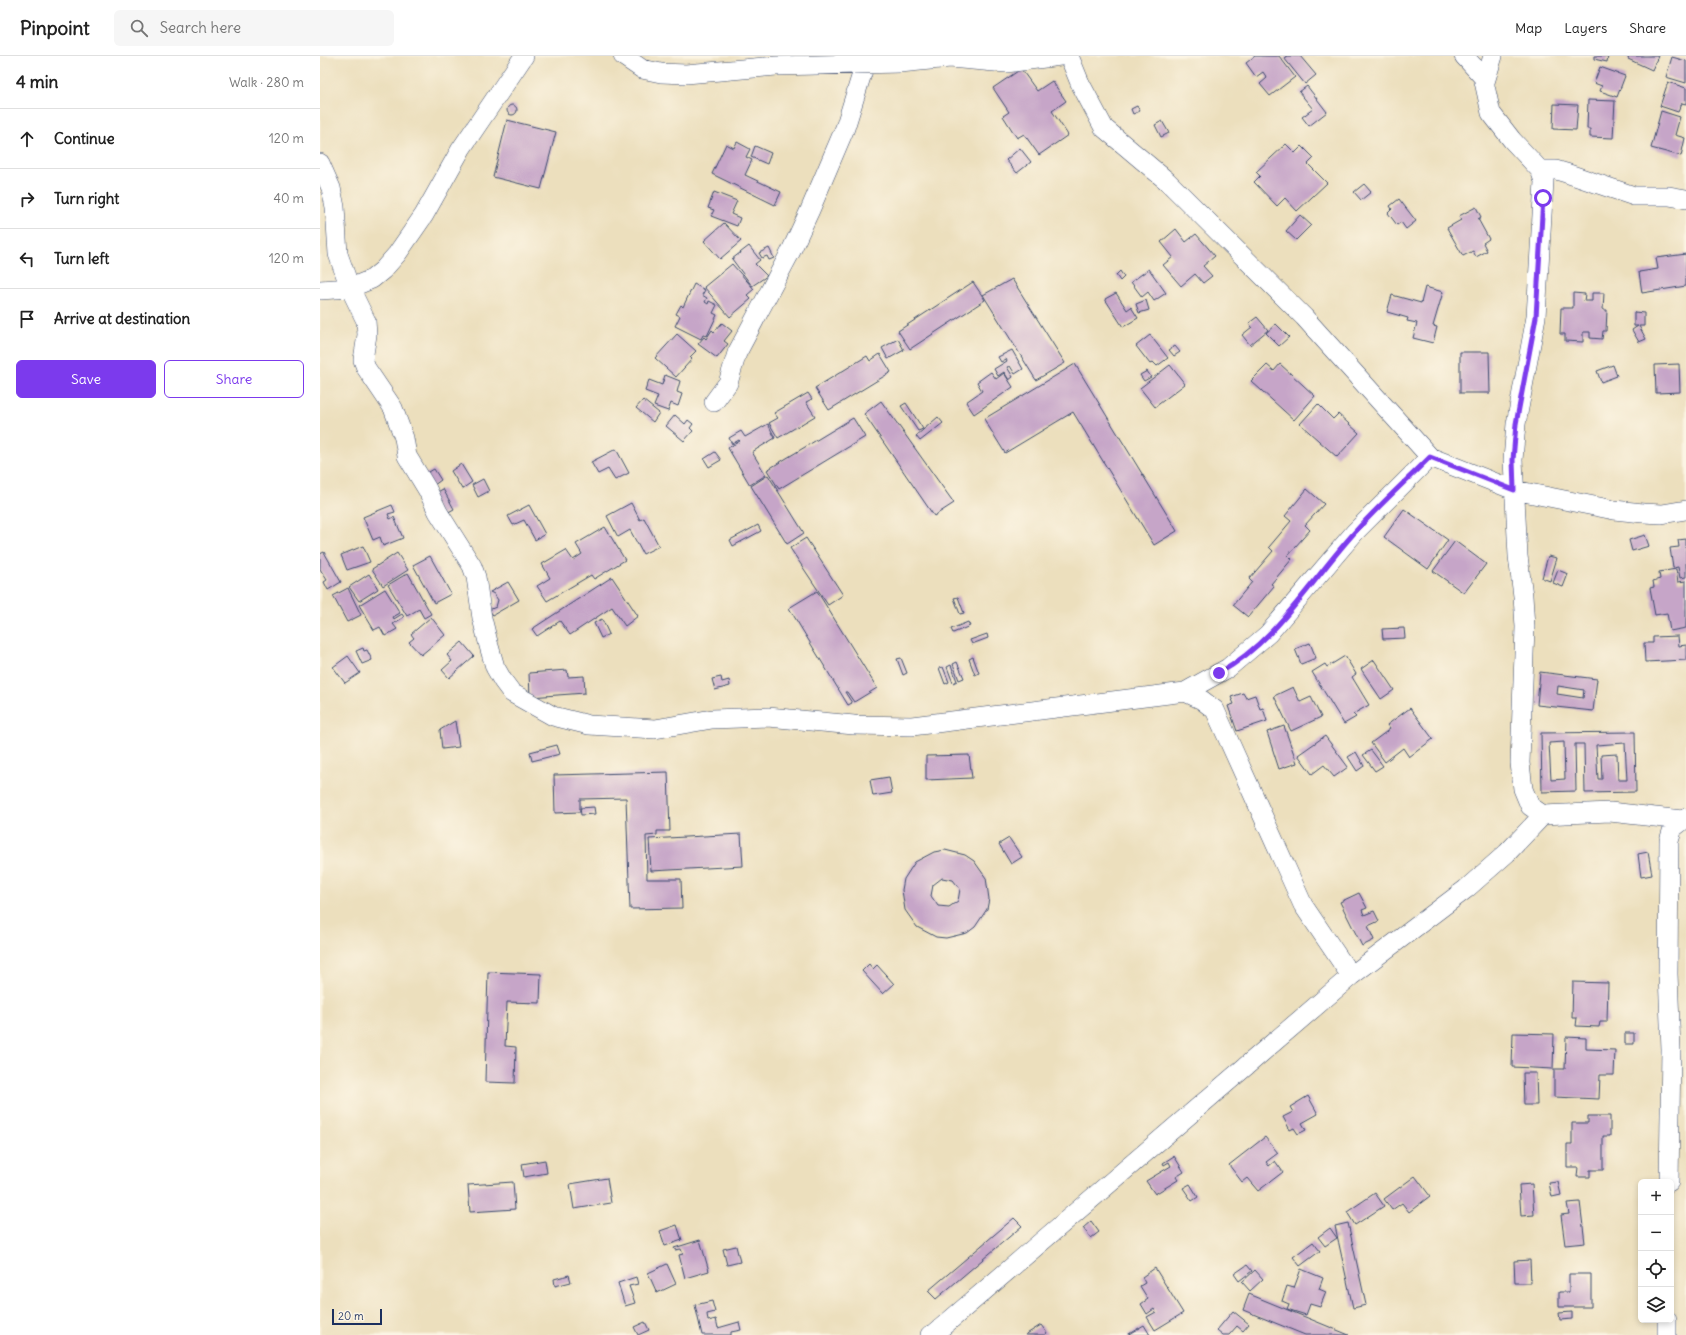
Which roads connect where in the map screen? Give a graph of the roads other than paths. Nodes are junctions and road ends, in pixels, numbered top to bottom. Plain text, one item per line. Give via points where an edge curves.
1 (524, 56) edge
2 (623, 56) edge
3 (1060, 56) edge
4 (1069, 56) edge
5 (1464, 56) edge
6 (1493, 56) edge
7 (865, 64) junction
8 (1485, 82) junction
9 (320, 163) edge
10 (1540, 170) junction
11 (1686, 199) edge
12 (350, 288) junction
13 (320, 290) edge
14 (714, 402) dead end
15 (1430, 457) junction
16 (1514, 490) junction
17 (1686, 510) edge
18 (1219, 673) junction
19 (1185, 692) junction
20 (1212, 708) junction
21 (1543, 815) junction
22 (1684, 819) edge
23 (1351, 976) junction
24 (1669, 1179) edge
25 (1667, 1323) edge
26 (935, 1335) edge
27 (1667, 1335) edge

1 - 12 street via 461,149 424,214 397,254 372,279
2 - 7 street via 642,69 674,73 776,66
3 - 7 street via 1006,63 950,58
4 - 15 street via 1104,128 1166,181 1304,317
5 - 8 street
6 - 8 street
7 - 14 street via 846,128 810,210 737,353 728,384
8 - 10 street via 1491,113
9 - 12 street via 331,188 338,254
10 - 11 street via 1556,170 1634,196 1669,196
10 - 16 street via 1544,181 1536,317 1516,424
12 - 13 street
12 - 19 street via 366,321 367,335 363,360 366,368 393,408 404,438 407,456 438,512 463,550 476,577 482,618 495,667 512,693 553,716 589,725 655,729 712,719 768,717 854,725 912,726
15 - 16 street
15 - 18 street via 1355,532 1268,634
16 - 17 street via 1643,514
16 - 21 street via 1525,626 1520,763 1523,789 1536,811
18 - 19 street
18 - 20 street
19 - 20 street
20 - 23 street via 1303,905
21 - 22 street via 1610,812
21 - 23 street via 1507,853 1466,889
22 - 24 street via 1673,828 1669,841
23 - 26 street
25 - 27 street

